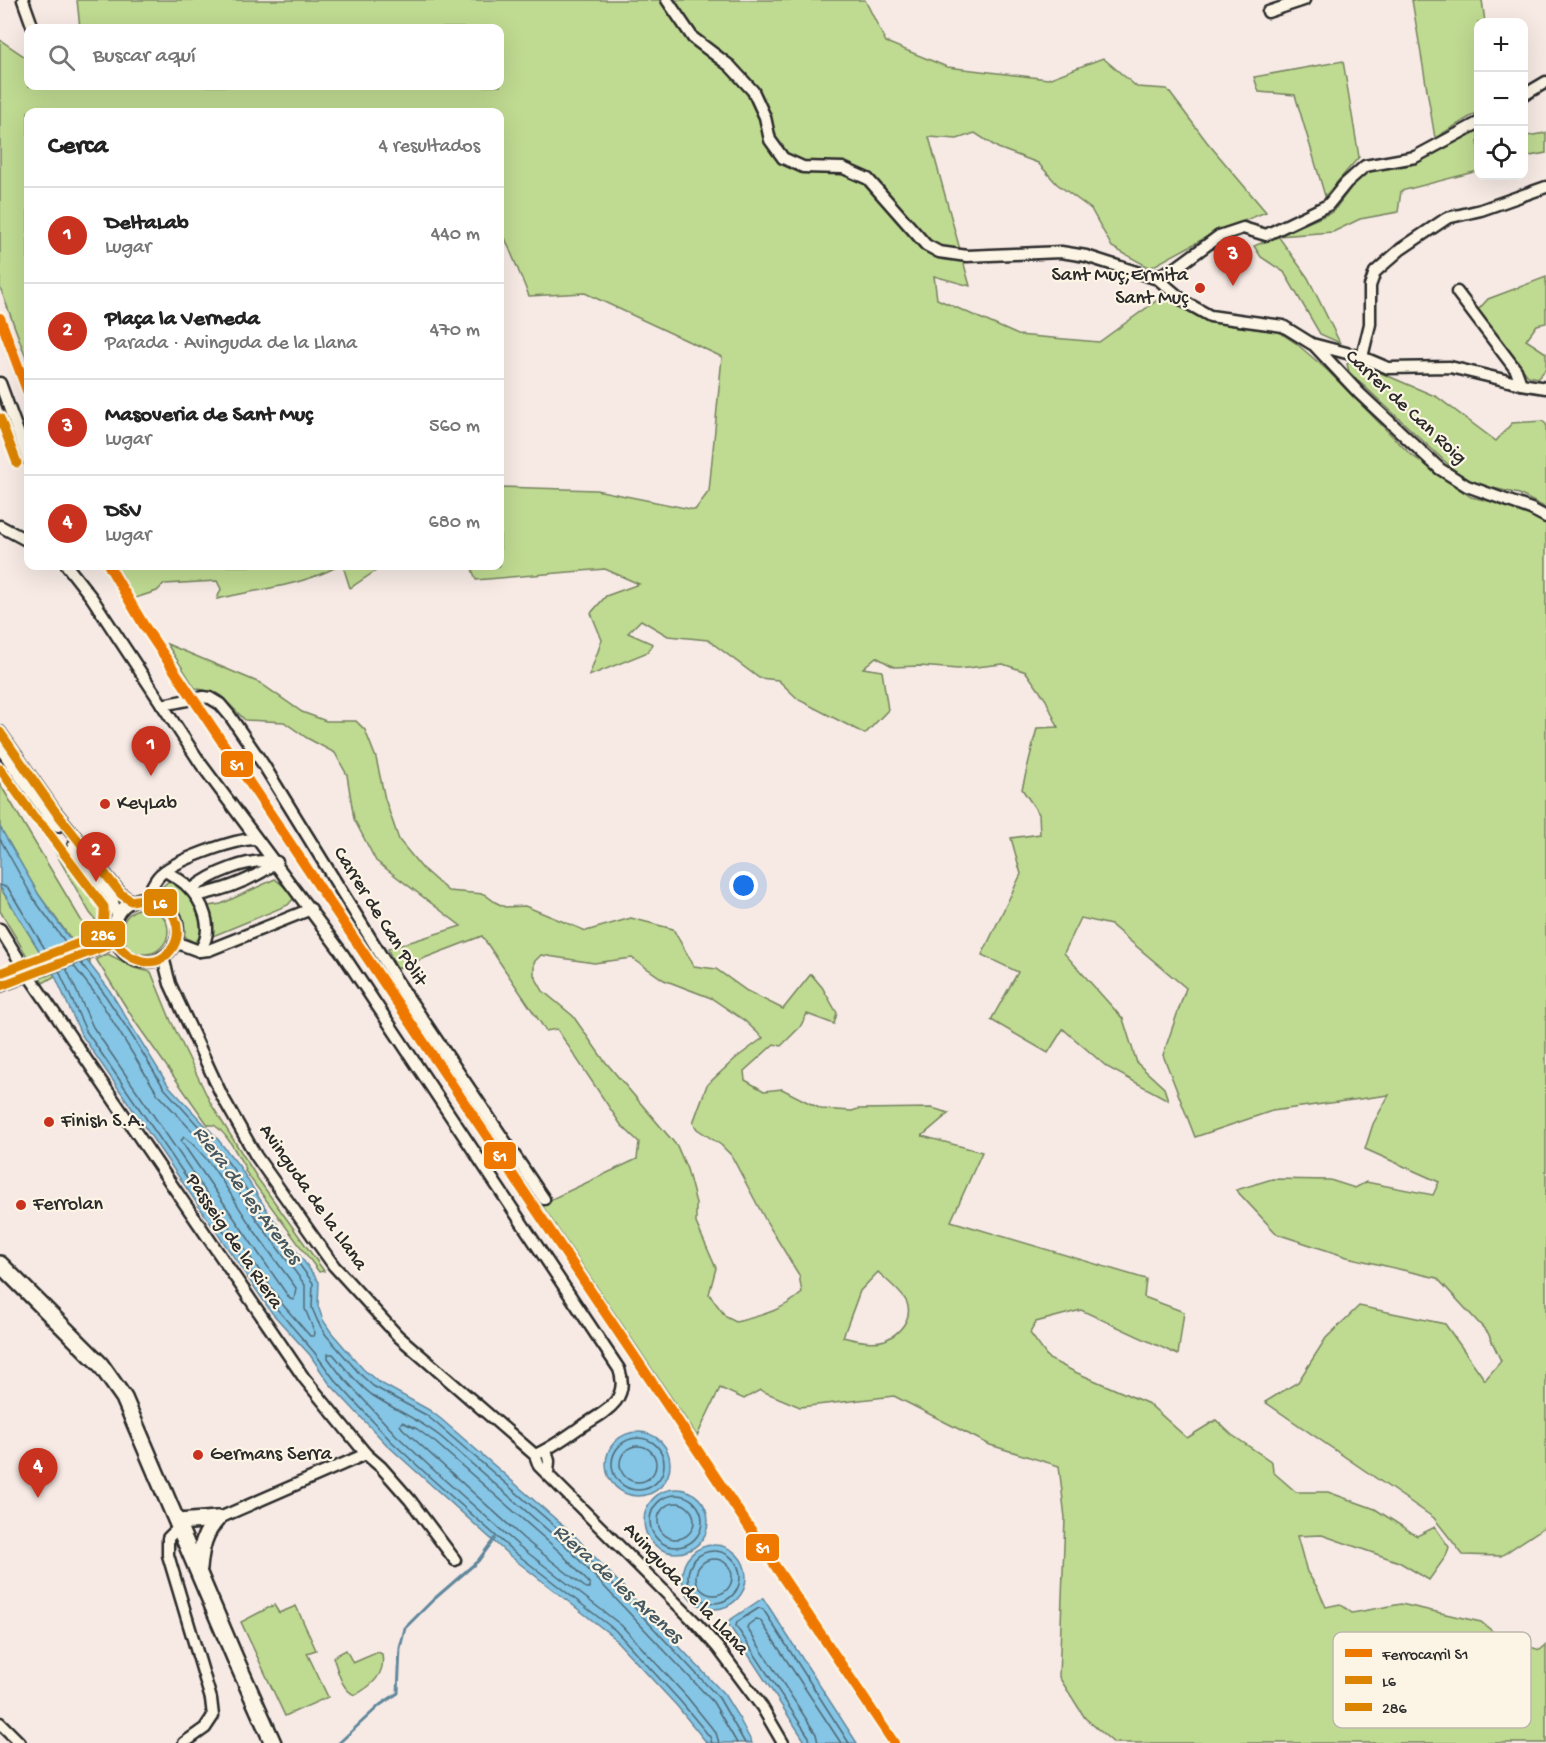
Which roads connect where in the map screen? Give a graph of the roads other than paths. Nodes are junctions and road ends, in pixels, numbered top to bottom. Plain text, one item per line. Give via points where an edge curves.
1 (24, 0) edge
2 (667, 0) edge
3 (1304, 0) edge
4 (1268, 12) dead end
5 (32, 24) edge
6 (1546, 82) edge
7 (1528, 93) edge
8 (1474, 126) edge
9 (1546, 187) edge
10 (1155, 277) junction
11 (1457, 292) dead end
12 (1308, 342) junction
13 (1362, 357) junction
14 (0, 383) edge
15 (1521, 384) junction
16 (1546, 387) edge
17 (24, 448) edge
18 (1546, 517) edge
19 (0, 526) edge
20 (24, 539) edge
21 (71, 570) edge
22 (162, 705) junction
23 (0, 732) edge
24 (0, 748) edge
25 (256, 839) junction
26 (277, 862) junction
27 (165, 871) junction
28 (193, 893) junction
29 (146, 898) junction
30 (131, 901) junction
31 (311, 909) junction
32 (117, 916) junction
33 (0, 929) edge
34 (116, 942) junction
35 (175, 942) junction
36 (199, 951) junction
37 (158, 960) junction
38 (34, 974) junction
39 (0, 986) edge
40 (544, 1199) dead end
41 (0, 1264) edge
42 (546, 1450) junction
43 (366, 1454) junction
44 (535, 1455) junction
45 (548, 1473) junction
46 (213, 1524) junction
47 (180, 1526) junction
48 (455, 1560) dead end
49 (199, 1571) junction
50 (0, 1723) edge
51 (20, 1743) edge
52 (184, 1743) edge
53 (273, 1743) edge
54 (783, 1743) edge

1 - 5 street
2 - 10 street via 693,38 730,66 753,91 770,140 783,158 803,167 843,168 868,179 934,250 967,256 1074,254
3 - 4 street
6 - 7 street
8 - 10 street via 1414,157 1365,166 1334,200 1315,212 1266,235 1243,228 1219,236 1177,267
9 - 13 street via 1447,218 1375,272
10 - 12 street via 1201,312 1217,318 1283,326
11 - 15 street via 1516,370
12 - 13 street
12 - 18 street, Carrer de Can Roig via 1440,469 1467,486
13 - 15 street via 1388,368 1450,367
14 - 17 street
15 - 16 street
19 - 20 street
21 - 22 street
22 - 25 street
22 - 40 street, Carrer de Can Pòlit via 203,697 225,709 395,978
23 - 30 street via 55,811 121,894
24 - 32 street via 112,898
25 - 26 street
25 - 27 street via 215,849
26 - 28 street via 254,861 201,882
26 - 31 street
27 - 28 street via 184,882
27 - 29 street
28 - 36 street via 206,913 205,944
29 - 30 street
29 - 35 street via 162,902 175,915
30 - 32 street
31 - 36 street
31 - 42 street via 619,1369 622,1385 608,1410
32 - 34 street
33 - 38 street, Passeig de la Riera
34 - 37 street via 130,959
34 - 38 street
35 - 36 street
35 - 37 street
37 - 44 street, Avinguda de la Llana via 222,1096 256,1156 334,1266 398,1336
38 - 39 street
38 - 43 street, Passeig de la Riera via 304,1378
41 - 47 main road via 115,1383
42 - 44 street
42 - 45 street
43 - 46 street
43 - 48 street, Passeig de la Riera via 410,1500
44 - 45 street, Avinguda de la Llana via 539,1466
45 - 54 street, Avinguda de la Llana via 711,1640
46 - 47 main road via 196,1531
46 - 49 main road via 201,1552
47 - 49 main road
47 - 52 street via 168,1538 168,1555 203,1669 213,1716 205,1728
49 - 53 main road
50 - 51 street

